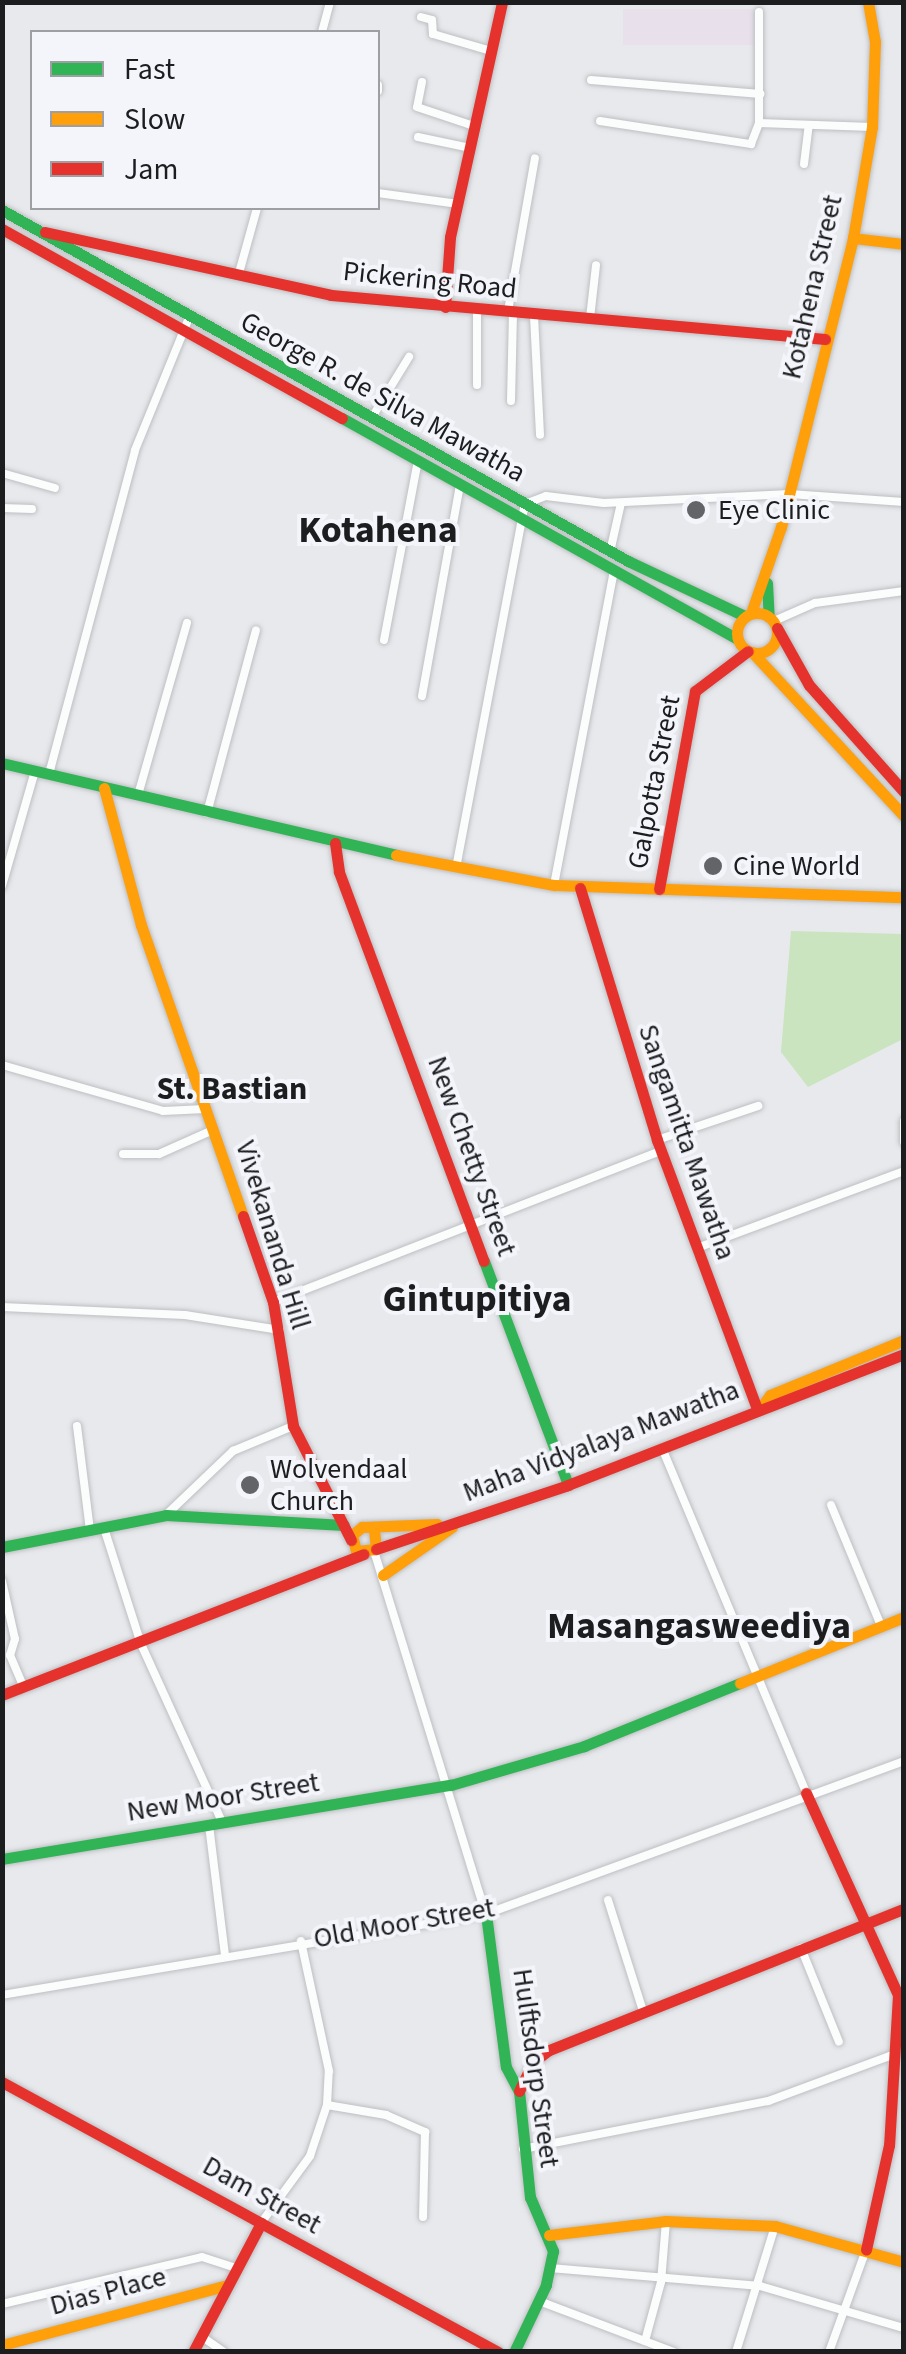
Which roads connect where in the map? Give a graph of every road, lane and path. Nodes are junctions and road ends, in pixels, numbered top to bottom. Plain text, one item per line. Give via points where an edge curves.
1 (330, 2) edge
2 (502, 2) edge
3 (868, 2) edge
4 (758, 12) dead end
5 (421, 17) dead end
6 (323, 30) edge
7 (491, 51) junction
8 (591, 80) dead end
9 (422, 82) dead end
10 (760, 94) junction
11 (600, 120) dead end
12 (760, 122) junction
13 (809, 125) junction
14 (474, 126) junction
15 (872, 128) junction
16 (418, 137) dead end
17 (470, 148) junction
18 (535, 158) dead end
19 (804, 164) dead end
20 (380, 193) edge
21 (458, 204) junction
22 (2, 210) edge
23 (256, 210) edge
24 (2, 229) edge
25 (36, 230) junction
26 (853, 238) junction
27 (904, 244) edge
28 (596, 264) dead end
29 (238, 273) junction
30 (445, 307) junction
31 (476, 310) junction
32 (510, 314) junction
33 (534, 316) junction
34 (590, 318) junction
35 (187, 324) junction
36 (825, 340) junction
37 (409, 357) dead end
38 (476, 385) dead end
39 (511, 402) dead end
40 (372, 419) junction
41 (540, 436) dead end
42 (418, 460) junction
43 (2, 473) edge
44 (460, 483) junction
45 (55, 488) dead end
46 (790, 494) junction
47 (904, 502) edge
48 (620, 503) junction
49 (2, 508) edge
50 (32, 508) dead end
51 (521, 510) junction
52 (610, 552) junction
53 (615, 568) junction
54 (767, 579) junction
55 (904, 590) edge
56 (748, 615) junction
57 (773, 622) junction
58 (187, 623) dead end
59 (256, 630) dead end
60 (737, 639) junction
61 (384, 640) dead end
62 (750, 652) junction
63 (422, 696) dead end
64 (2, 764) edge
65 (35, 771) junction
66 (904, 771) edge
67 (50, 774) junction
68 (891, 777) junction
69 (104, 788) junction
70 (904, 792) edge
71 (138, 795) junction
72 (206, 814) junction
73 (904, 816) edge
74 (335, 842) junction
75 (456, 868) junction
76 (554, 885) junction
77 (2, 886) edge
78 (580, 888) junction
79 (659, 890) junction
80 (904, 897) edge
81 (2, 1064) edge
82 (758, 1106) dead end
83 (205, 1109) junction
84 (904, 1121) edge
85 (214, 1130) junction
86 (904, 1142) edge
87 (659, 1145) junction
88 (123, 1154) dead end
89 (904, 1172) edge
90 (470, 1222) junction
91 (696, 1248) junction
92 (274, 1302) junction
93 (2, 1306) edge
94 (280, 1330) junction
95 (904, 1340) edge
96 (904, 1354) edge
97 (759, 1408) junction
98 (77, 1426) dead end
99 (292, 1426) junction
100 (662, 1448) junction
101 (568, 1485) junction
102 (831, 1505) dead end
103 (166, 1515) junction
104 (460, 1522) junction
105 (341, 1524) junction
106 (104, 1528) junction
107 (368, 1529) junction
108 (90, 1530) junction
109 (351, 1540) junction
110 (2, 1547) edge
111 (371, 1551) junction
112 (384, 1576) junction
113 (2, 1581) edge
114 (904, 1617) edge
115 (881, 1626) junction
116 (141, 1644) junction
117 (755, 1674) junction
118 (22, 1686) junction
119 (2, 1695) edge
120 (904, 1760) edge
121 (451, 1784) junction
122 (806, 1792) junction
123 (215, 1824) junction
124 (2, 1859) edge
125 (608, 1900) dead end
126 (904, 1909) edge
127 (486, 1914) junction
128 (869, 1922) junction
129 (301, 1941) junction
130 (801, 1948) junction
131 (225, 1955) junction
132 (2, 1995) edge
133 (642, 2008) junction
134 (838, 2042) dead end
135 (899, 2052) junction
136 (2, 2082) edge
137 (519, 2090) junction
138 (327, 2105) junction
139 (523, 2149) junction
140 (423, 2218) dead end
141 (666, 2221) junction
142 (261, 2223) junction
143 (776, 2226) junction
144 (549, 2235) junction
145 (866, 2250) junction
146 (904, 2262) edge
147 (236, 2268) junction
148 (550, 2268) junction
149 (660, 2282) junction
150 (227, 2285) junction
151 (760, 2286) junction
152 (540, 2301) junction
153 (2, 2304) edge
154 (843, 2310) junction
155 (904, 2328) edge
156 (201, 2336) junction
157 (644, 2341) junction
158 (2, 2345) edge
159 (193, 2352) edge
160 (224, 2352) edge
161 (498, 2352) edge
162 (514, 2352) edge
163 (674, 2352) edge
164 (736, 2352) edge
165 (829, 2352) edge

1 - 6 street
2 - 7 street
3 - 15 street, Kotahena Street via 875,42
4 - 10 street
5 - 7 street via 432,20 433,34
7 - 14 street
8 - 10 street
9 - 14 street via 418,107
10 - 12 street
11 - 12 street via 751,144
12 - 13 street
13 - 15 street
13 - 19 street
14 - 17 street
15 - 26 street, Kotahena Street
16 - 17 street
17 - 21 street
18 - 32 street
20 - 21 street
21 - 30 street
22 - 25 street, George R. de Silva Mawatha
23 - 29 street
24 - 35 street, George R. de Silva Mawatha
25 - 29 street, Pickering Road
25 - 35 street, George R. de Silva Mawatha
26 - 27 street
26 - 36 street, Kotahena Street
28 - 34 street
29 - 30 street, Pickering Road via 331,295
30 - 31 street, Pickering Road
31 - 32 street, Pickering Road
31 - 38 street
32 - 33 street, Pickering Road
32 - 39 street
33 - 34 street, Pickering Road
33 - 41 street
34 - 36 street, Pickering Road
35 - 40 street, George R. de Silva Mawatha
35 - 42 street, George R. de Silva Mawatha
35 - 67 street via 135,450
36 - 46 street, Kotahena Street
37 - 40 street
40 - 51 street, George R. de Silva Mawatha
42 - 44 street, George R. de Silva Mawatha
42 - 61 street
43 - 45 street
44 - 51 street, George R. de Silva Mawatha
44 - 63 street
46 - 47 street
46 - 48 street
46 - 54 street, Kotahena Street
48 - 51 street via 546,496
48 - 52 street
49 - 50 street
51 - 52 street, George R. de Silva Mawatha
51 - 53 street, George R. de Silva Mawatha
51 - 75 street
52 - 56 street, George R. de Silva Mawatha
53 - 60 street, George R. de Silva Mawatha
53 - 76 street
54 - 56 street, Kotahena Street
54 - 57 street, Kotahena Street
55 - 57 street via 814,602
56 - 57 street, George R. de Silva Mawatha
56 - 60 street, Kotahena Street
57 - 62 street, Galpotta Street via 771,647
57 - 68 street via 809,685
58 - 71 street
59 - 72 street
60 - 62 street, George R. de Silva Mawatha
62 - 73 street
62 - 79 street, Galpotta Street via 695,691
64 - 65 street
65 - 67 street
65 - 77 street
66 - 68 street
67 - 69 street
68 - 70 street
69 - 71 street
69 - 83 street, Vivekananda Hill via 118,855
71 - 72 street
72 - 74 street
74 - 75 street
74 - 90 street, New Chetty Street via 339,872
75 - 76 street
76 - 78 street
78 - 79 street
78 - 87 street, Sangamitta Mawatha
79 - 80 street
81 - 83 street via 163,1111
82 - 87 street
83 - 85 street, Vivekananda Hill
84 - 86 street
85 - 88 street via 159,1154
85 - 92 street, Vivekananda Hill
87 - 90 street
87 - 91 street, Sangamitta Mawatha
89 - 91 street
90 - 92 street
90 - 101 street, New Chetty Street
91 - 97 street, Sangamitta Mawatha
92 - 94 street, Vivekananda Hill
93 - 94 street via 185,1315
94 - 99 street, Vivekananda Hill
95 - 97 street, Maha Vidyalaya Mawatha via 770,1395
96 - 97 street, Maha Vidyalaya Mawatha
97 - 100 street, Maha Vidyalaya Mawatha
98 - 108 street
99 - 103 street via 233,1450
99 - 105 street, Vivekananda Hill
100 - 101 street, Maha Vidyalaya Mawatha
100 - 117 street
101 - 104 street, Maha Vidyalaya Mawatha
102 - 115 street
103 - 105 street, Maha Vidyalaya Mawatha
103 - 106 street, Maha Vidyalaya Mawatha
104 - 107 street, Maha Vidyalaya Mawatha
104 - 111 street, Maha Vidyalaya Mawatha
104 - 112 street
105 - 107 street, Maha Vidyalaya Mawatha
105 - 109 street, Vivekananda Hill
106 - 108 street, Maha Vidyalaya Mawatha
106 - 116 street
107 - 109 street
107 - 111 street
108 - 110 street, Maha Vidyalaya Mawatha
109 - 111 street, Vivekananda Hill
111 - 112 street, Hulftsdorp Street
111 - 116 street, Maha Vidyalaya Mawatha
112 - 121 street, Hulftsdorp Street
113 - 118 street via 15,1638 10,1655
114 - 115 street, New Moor Street
115 - 117 street, New Moor Street
116 - 118 street, Maha Vidyalaya Mawatha
116 - 123 street
117 - 121 street, New Moor Street via 584,1746
117 - 122 street
118 - 119 street, Maha Vidyalaya Mawatha
120 - 122 street, Old Moor Street
121 - 123 street, New Moor Street
121 - 127 street, Hulftsdorp Street
122 - 127 street, Old Moor Street
122 - 128 street
123 - 124 street, New Moor Street
123 - 131 street
125 - 133 street
126 - 128 street
127 - 129 street, Old Moor Street
127 - 137 street, Hulftsdorp Street via 506,2067
128 - 130 street
128 - 135 street via 898,1994
129 - 131 street, Old Moor Street
129 - 138 street via 329,2071
130 - 133 street
130 - 134 street
131 - 132 street, Old Moor Street
133 - 137 street via 549,2050 533,2062
135 - 139 street via 768,2101
135 - 145 street via 889,2145
136 - 142 street, Dam Street
137 - 139 street, Hulftsdorp Street
138 - 140 street via 386,2115 425,2132
138 - 142 street via 310,2156
139 - 144 street, Hulftsdorp Street via 530,2197
141 - 143 street
141 - 144 street
141 - 149 street
142 - 147 street
142 - 161 street, Dam Street
143 - 145 street
143 - 151 street
144 - 148 street, Hulftsdorp Street
145 - 146 street
145 - 154 street
147 - 150 street
147 - 153 street via 202,2256
148 - 149 street
148 - 152 street, Hulftsdorp Street
149 - 151 street
149 - 157 street
150 - 156 street
150 - 158 street, Dias Place
151 - 154 street
151 - 164 street
152 - 157 street
152 - 162 street, Hulftsdorp Street
154 - 155 street
154 - 165 street
156 - 159 street
156 - 160 street
157 - 163 street

